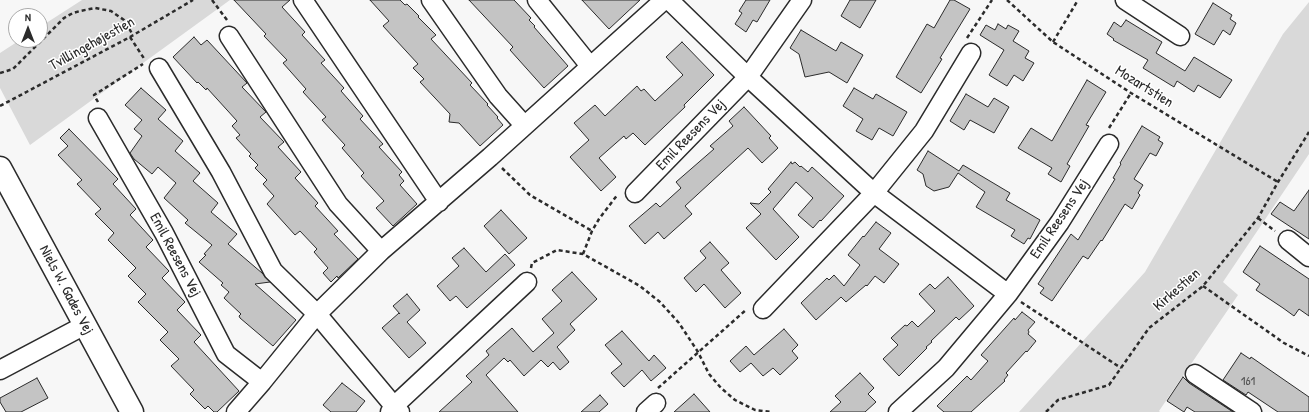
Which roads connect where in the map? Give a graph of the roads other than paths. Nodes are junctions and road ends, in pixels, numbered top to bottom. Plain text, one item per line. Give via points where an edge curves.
1 (303, 0) edge
2 (431, 0) edge
3 (537, 0) edge
4 (664, 0) edge
5 (669, 0) edge
6 (802, 0) edge
7 (1125, 0) edge
8 (229, 36) road end
9 (1180, 36) dead end
10 (971, 53) road end
11 (590, 66) junction
12 (159, 68) dead end
13 (748, 77) junction
14 (98, 118) road end
15 (524, 125) junction
16 (1109, 144) road end
17 (0, 168) edge
18 (635, 193) road end
19 (874, 193) junction
20 (439, 202) junction
21 (1288, 240) road end
22 (381, 251) junction
23 (1309, 257) edge
24 (527, 282) road end
25 (1008, 294) junction
26 (763, 309) road end
27 (317, 314) junction
28 (85, 326) junction
29 (0, 370) edge
30 (1195, 374) dead end
31 (262, 382) junction
32 (395, 410) edge
33 (132, 412) edge
34 (236, 412) edge
35 (898, 412) edge
36 (1252, 412) edge

1 - 20 street
2 - 15 street via 498,96
3 - 11 street
4 - 11 street
5 - 13 street
6 - 13 street, Emil Reesens Vej
7 - 9 street
8 - 22 street via 338,204
10 - 19 street via 924,131
11 - 15 street
12 - 27 street via 221,172 273,271
13 - 18 street, Emil Reesens Vej
13 - 19 street
14 - 31 street, Emil Reesens Vej via 164,233 226,354
15 - 20 street
16 - 25 street, Emil Reesens Vej via 1060,222
17 - 28 street, Niels W. Gades Vej
19 - 25 street
19 - 26 street
20 - 22 street
21 - 23 street
22 - 27 street
24 - 32 street
25 - 35 street, Emil Reesens Vej via 946,368
27 - 31 street
27 - 32 street
28 - 29 street
28 - 33 street, Niels W. Gades Vej
30 - 36 street
31 - 34 street

